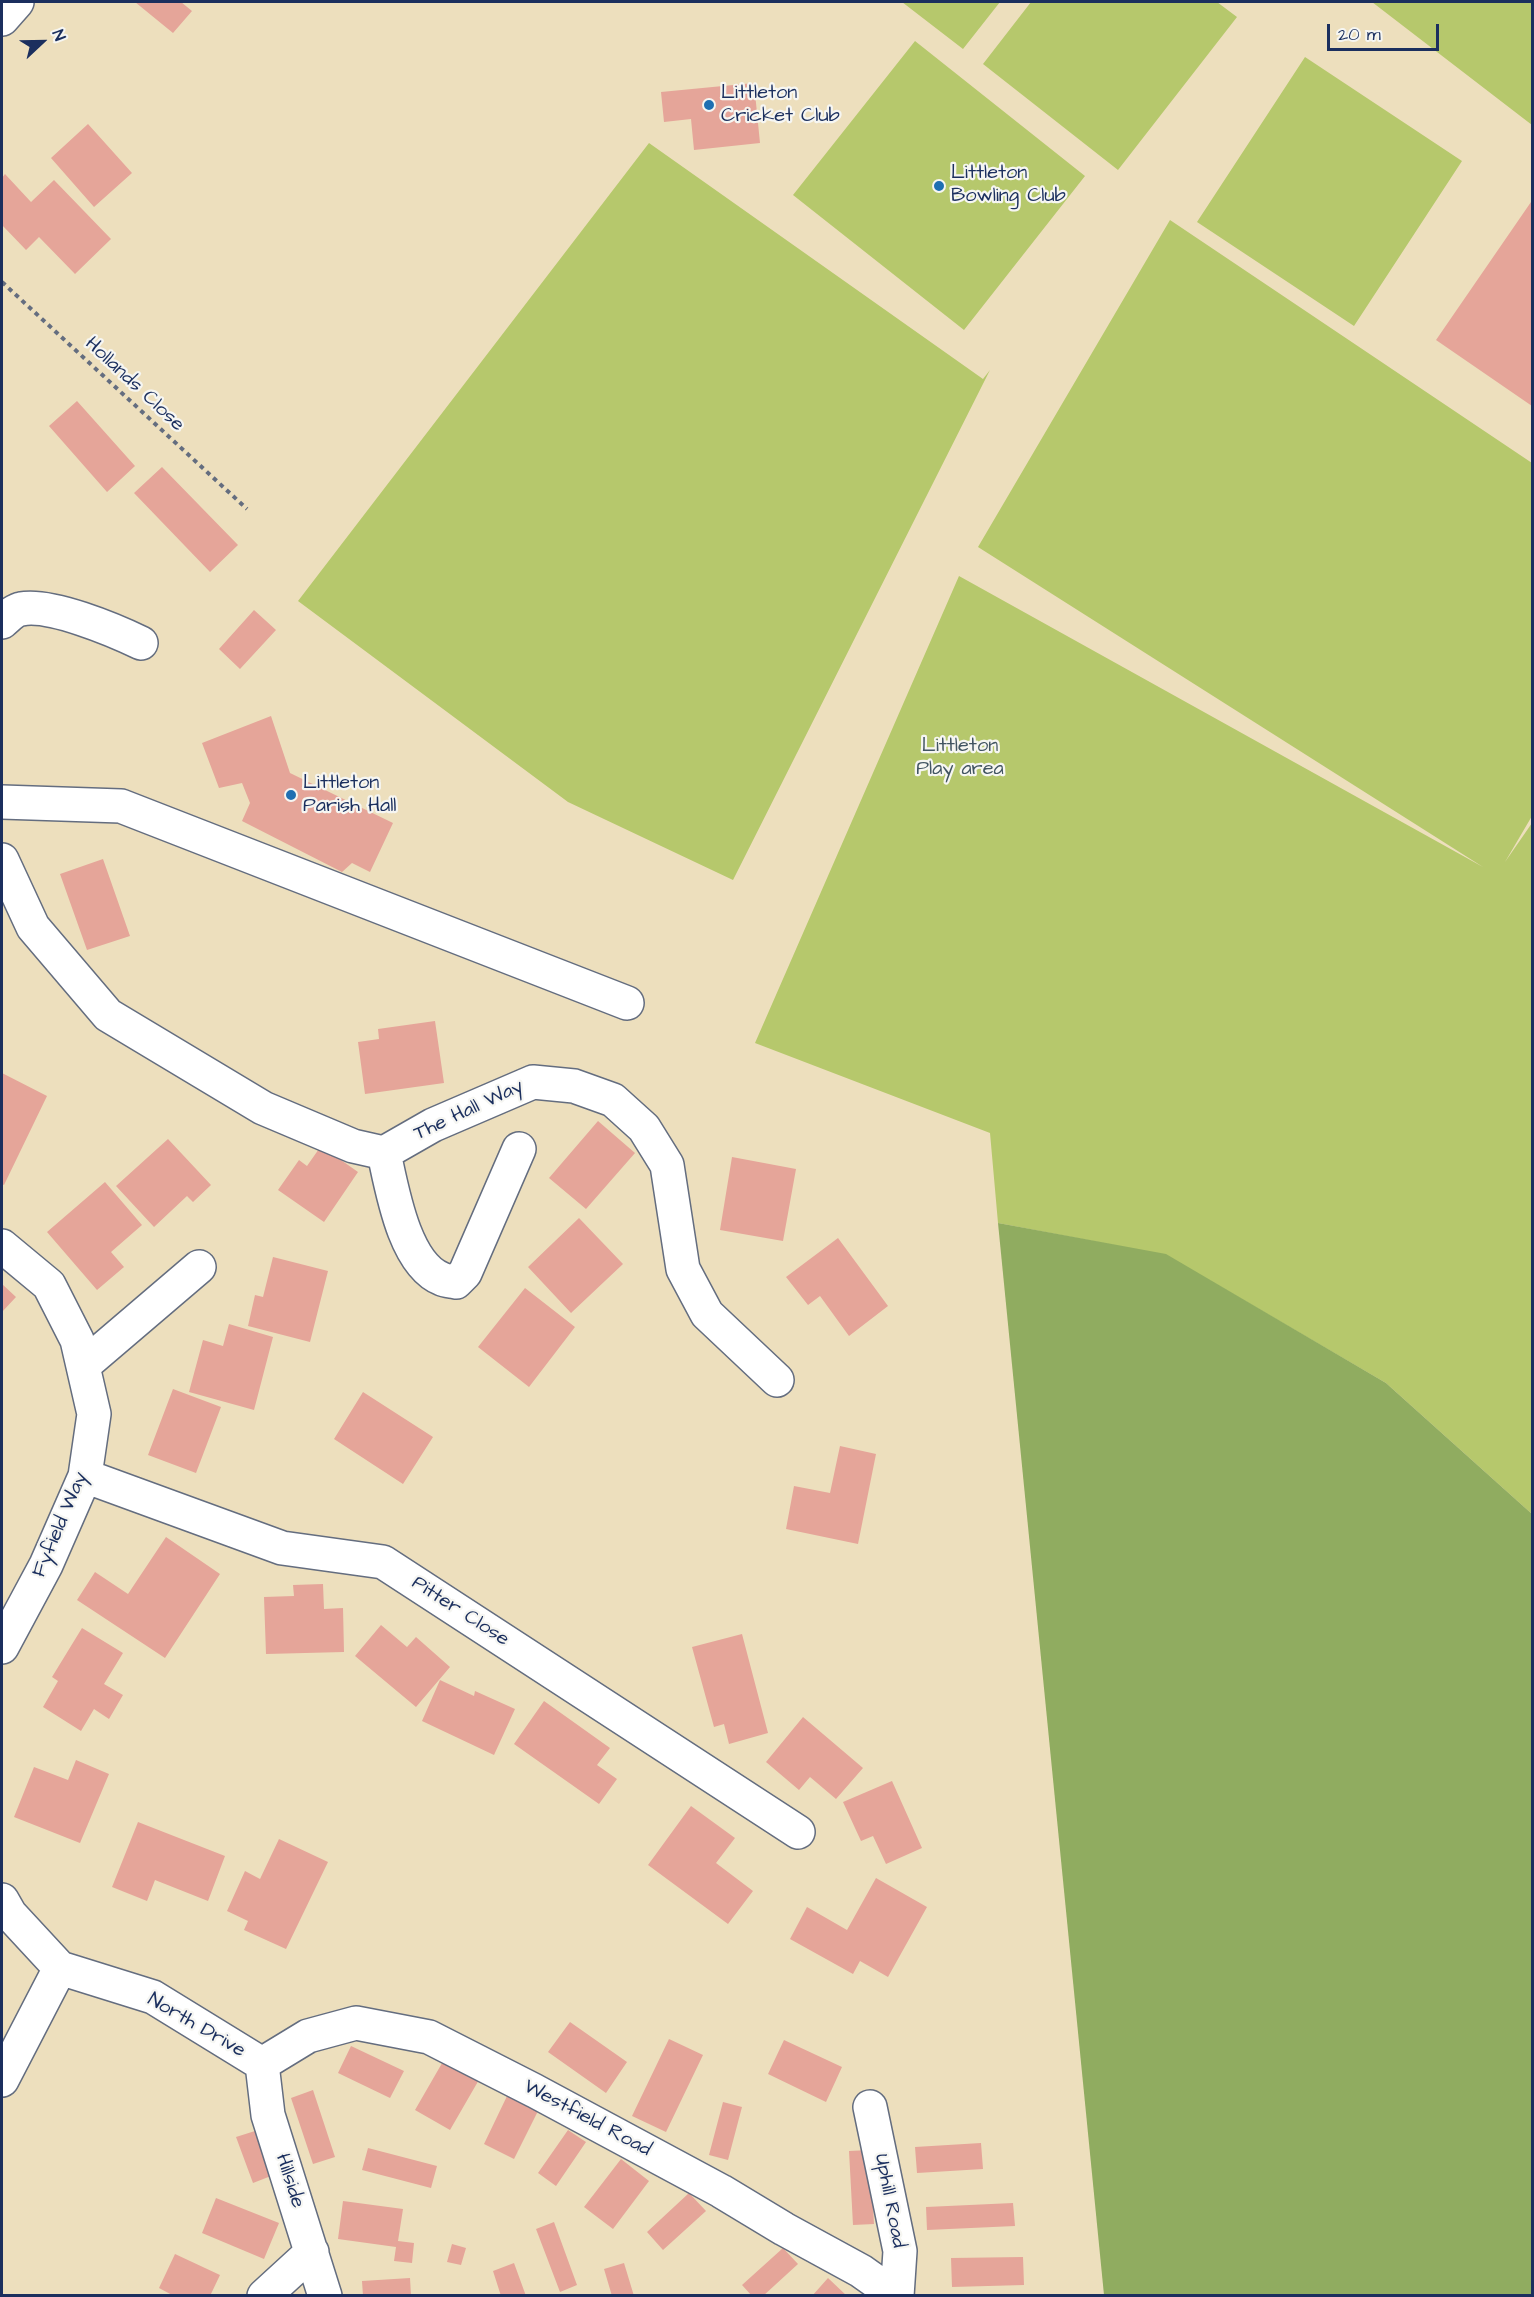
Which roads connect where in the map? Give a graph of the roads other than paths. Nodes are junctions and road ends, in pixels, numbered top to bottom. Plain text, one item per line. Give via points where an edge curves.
1 (17, 2) edge
2 (2, 19) edge
3 (2, 622) edge
4 (141, 643) dead end
5 (2, 802) edge
6 (2, 860) edge
7 (627, 1003) dead end
8 (519, 1149) dead end
9 (384, 1154) junction
10 (2, 1246) edge
11 (199, 1266) dead end
12 (83, 1366) junction
13 (777, 1380) dead end
14 (85, 1476) junction
15 (2, 1647) edge
16 (798, 1832) dead end
17 (2, 1900) edge
18 (60, 1968) junction
19 (262, 2064) junction
20 (2, 2080) edge
21 (870, 2107) dead end
22 (312, 2252) junction
23 (264, 2295) edge
24 (325, 2295) edge
25 (896, 2295) edge

1 - 2 street
3 - 4 street via 19,609 49,610
5 - 7 street via 121,806
6 - 9 street via 33,927 108,1016 263,1108 353,1146
8 - 9 street via 465,1273 456,1282 442,1279 423,1265 405,1235
9 - 13 street, The Hall Way via 433,1125 533,1082 574,1086 613,1100 644,1128 668,1166 683,1269 707,1314
10 - 12 street, Fyfield Way via 50,1285 77,1340
11 - 12 street
12 - 14 street, Fyfield Way via 94,1414
14 - 15 street, Fyfield Way via 46,1565
14 - 16 street, Pitter Close via 282,1548 383,1562
17 - 18 street, North Drive
18 - 19 street, North Drive via 153,1997
18 - 20 street
19 - 22 street, Hillside via 268,2115
19 - 25 street, Westfield Road via 308,2036 356,2024 429,2037 721,2191
21 - 25 street, Uphill Road via 900,2251
22 - 23 street
22 - 24 street, Hillside

